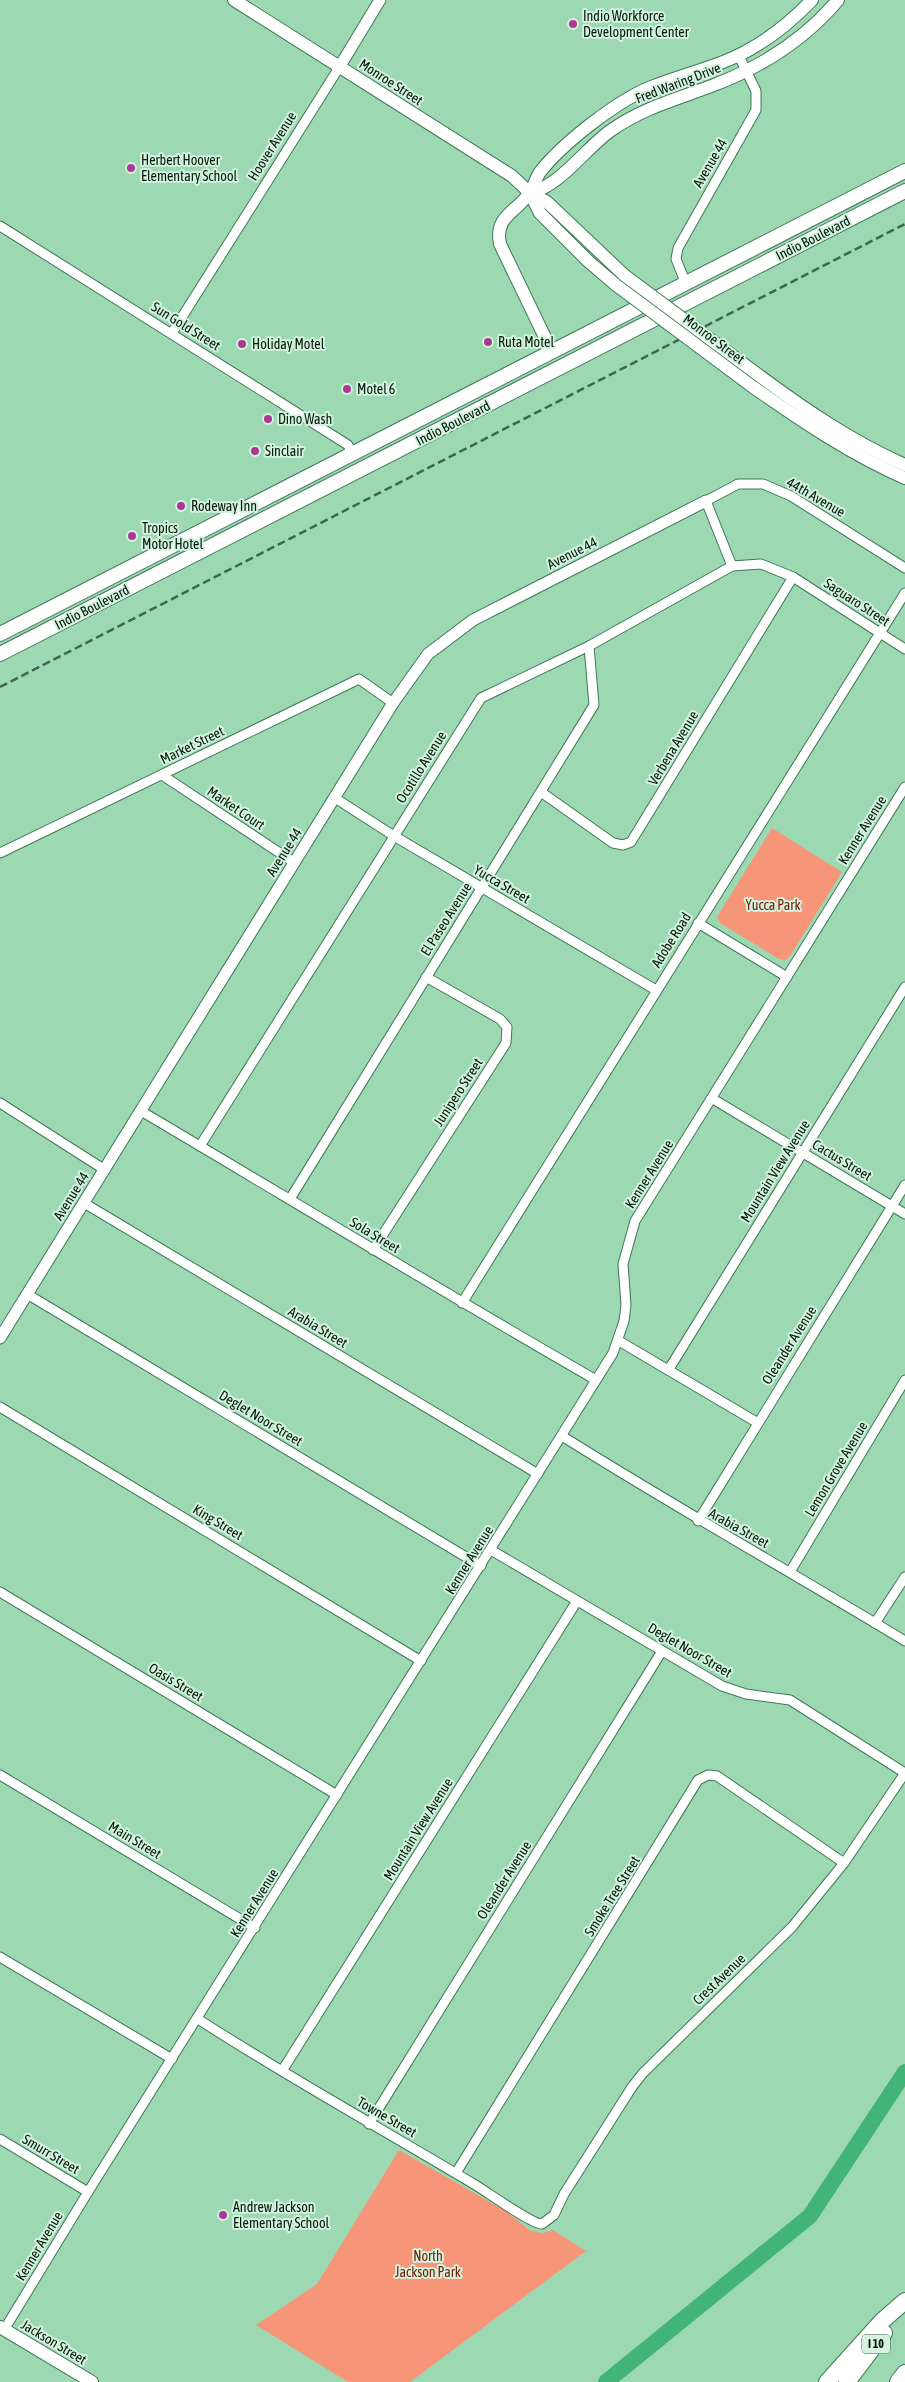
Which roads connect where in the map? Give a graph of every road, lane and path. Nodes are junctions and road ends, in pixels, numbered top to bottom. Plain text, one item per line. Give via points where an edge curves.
1 (234, 0) edge
2 (380, 0) edge
3 (812, 0) edge
4 (838, 0) edge
5 (739, 56) junction
6 (340, 66) junction
7 (746, 72) junction
8 (905, 171) edge
9 (905, 191) edge
10 (530, 193) junction
11 (1, 230) edge
12 (686, 284) junction
13 (632, 311) junction
14 (172, 333) junction
15 (552, 352) junction
16 (582, 356) junction
17 (757, 382) junction
18 (478, 410) junction
19 (352, 454) junction
20 (386, 457) junction
21 (905, 465) edge
22 (905, 478) edge
23 (706, 501) junction
24 (282, 510) junction
25 (732, 566) junction
26 (905, 568) edge
27 (793, 577) junction
28 (905, 593) edge
29 (880, 633) junction
30 (0, 634) edge
31 (589, 646) junction
32 (905, 649) edge
33 (0, 654) edge
34 (393, 703) junction
35 (162, 775) junction
36 (905, 787) edge
37 (541, 792) junction
38 (335, 798) junction
39 (394, 836) junction
40 (0, 853) edge
41 (294, 864) junction
42 (482, 888) junction
43 (698, 923) junction
44 (426, 977) junction
45 (787, 977) junction
46 (905, 987) edge
47 (656, 990) junction
48 (713, 1099) junction
49 (0, 1103) edge
50 (141, 1111) junction
51 (200, 1146) junction
52 (803, 1153) junction
53 (105, 1170) junction
54 (905, 1185) edge
55 (290, 1199) junction
56 (84, 1203) junction
57 (892, 1206) junction
58 (905, 1214) edge
59 (373, 1250) junction
60 (27, 1294) junction
61 (462, 1303) junction
62 (0, 1338) edge
63 (619, 1341) junction
64 (668, 1369) junction
65 (596, 1380) junction
66 (905, 1380) edge
67 (0, 1407) edge
68 (758, 1423) junction
69 (562, 1436) junction
70 (538, 1474) junction
71 (698, 1520) junction
72 (492, 1550) junction
73 (482, 1566) junction
74 (790, 1572) junction
75 (905, 1578) edge
76 (0, 1592) edge
77 (577, 1601) junction
78 (875, 1623) junction
79 (905, 1641) edge
80 (662, 1651) junction
81 (421, 1661) junction
82 (905, 1773) edge
83 (0, 1775) edge
84 (337, 1795) junction
85 (844, 1863) junction
86 (255, 1928) junction
87 (0, 1957) edge
88 (198, 2019) junction
89 (172, 2059) junction
90 (282, 2071) junction
91 (370, 2124) junction
92 (0, 2139) edge
93 (456, 2173) junction
94 (88, 2192) junction
95 (557, 2207) joint
96 (905, 2300) edge
97 (905, 2305) edge
98 (2, 2328) edge
99 (905, 2373) edge
100 (92, 2382) edge
101 (826, 2382) edge
102 (847, 2382) edge
103 (898, 2382) edge

1 - 6 main road, Monroe Street
2 - 6 street, Hoover Avenue
3 - 5 main road, Fred Waring Drive via 777,31
4 - 7 main road, Fred Waring Drive via 800,38
5 - 7 street, Avenue 44
5 - 10 main road, Fred Waring Drive via 664,82 620,104 557,155 540,172
6 - 10 main road, Monroe Street via 512,176
6 - 14 street, Hoover Avenue
7 - 10 main road, Fred Waring Drive via 667,100 632,117 596,142 552,184
7 - 12 street, Avenue 44 via 756,91 756,110 678,248 676,260
8 - 12 main road, Indio Boulevard
9 - 16 main road, Indio Boulevard
10 - 15 main road, Fred Waring Drive via 505,218 498,236
10 - 17 main road, Monroe Street, bridge via 547,202 624,275
10 - 17 main road, Monroe Street, bridge via 540,213 616,285
11 - 14 street, Sun Gold Street
12 - 13 main road, Indio Boulevard
13 - 15 main road, Indio Boulevard
13 - 16 main road via 613,329 578,347 576,353
14 - 19 street, Sun Gold Street via 348,445
15 - 16 main road via 567,357
15 - 18 main road via 547,367 495,393
15 - 19 main road, Indio Boulevard
16 - 18 main road, Indio Boulevard
17 - 21 main road, Monroe Street via 864,446
17 - 22 main road, Monroe Street via 818,432
18 - 20 main road, Indio Boulevard
19 - 20 main road
19 - 24 main road via 342,471 302,492
19 - 30 main road, Indio Boulevard
20 - 24 main road, Indio Boulevard
23 - 25 street
23 - 26 street, 44th Avenue via 738,484 763,484 791,496
23 - 34 street, Avenue 44 via 473,620 428,654
24 - 33 main road, Indio Boulevard
25 - 27 street, Ocotillo Avenue via 761,564
25 - 31 street, Ocotillo Avenue
27 - 29 street, Saguaro Street
27 - 37 street, Verbena Avenue via 631,842 623,846 613,843
28 - 29 street, Adobe Road
29 - 32 street, Saguaro Street
29 - 43 street, Adobe Road
31 - 37 street, El Paseo Avenue via 594,705
31 - 39 street, Ocotillo Avenue via 481,698
34 - 35 street, Market Street via 359,679
34 - 38 street, Avenue 44
35 - 40 street, Market Street
35 - 41 street, Market Court
36 - 45 street, Kenner Avenue
37 - 42 street, El Paseo Avenue
38 - 39 street, Yucca Street
38 - 41 street, Avenue 44
39 - 42 street, Yucca Street
39 - 51 street, Ocotillo Avenue
41 - 50 street, Avenue 44
42 - 44 street, El Paseo Avenue
42 - 47 street, Yucca Street
43 - 45 street
43 - 47 street, Adobe Road
44 - 55 street, El Paseo Avenue
44 - 59 street, Junipero Street via 500,1019 507,1027 506,1043
45 - 48 street, Kenner Avenue
46 - 52 street, Mountain View Avenue
47 - 61 street, Adobe Road
48 - 52 street, Cactus Street
48 - 63 street, Kenner Avenue via 635,1221 623,1264 626,1305
49 - 53 street
50 - 51 street, Sola Street
50 - 53 street, Avenue 44
51 - 55 street, Sola Street
52 - 57 street, Cactus Street
52 - 64 street, Mountain View Avenue
53 - 56 street, Avenue 44
54 - 57 street, Oleander Avenue
55 - 59 street, Sola Street
56 - 60 street, Avenue 44
56 - 70 street, Arabia Street
57 - 58 street, Cactus Street
57 - 68 street, Oleander Avenue
59 - 61 street, Sola Street
60 - 62 street, Avenue 44
60 - 73 street, Deglet Noor Street
61 - 65 street, Sola Street
63 - 64 street
63 - 65 street, Kenner Avenue
64 - 68 street
65 - 69 street, Kenner Avenue
66 - 74 street, Lemon Grove Avenue
67 - 81 street, King Street
68 - 71 street, Oleander Avenue
69 - 70 street, Kenner Avenue
69 - 71 street, Arabia Street
70 - 72 street, Kenner Avenue
71 - 74 street, Arabia Street
72 - 73 street, Kenner Avenue
72 - 77 street, Deglet Noor Street
73 - 81 street, Kenner Avenue
74 - 78 street, Arabia Street
75 - 78 street
76 - 84 street, Oasis Street
77 - 80 street, Deglet Noor Street
77 - 90 street, Mountain View Avenue
78 - 79 street, Arabia Street
80 - 82 street, Deglet Noor Street via 722,1686 746,1694 790,1700
80 - 91 street, Oleander Avenue
81 - 84 street, Kenner Avenue
82 - 85 street, Crest Avenue
83 - 86 street, Main Street
84 - 86 street, Kenner Avenue
85 - 93 street, Smoke Tree Street via 717,1776 708,1775 698,1780
85 - 95 street, Crest Avenue via 792,1927 637,2080
86 - 88 street, Kenner Avenue
87 - 89 street
88 - 89 street, Kenner Avenue
88 - 90 street, Towne Street
89 - 94 street, Kenner Avenue
90 - 91 street, Towne Street
91 - 93 street, Towne Street
92 - 94 street, Smurr Street
93 - 95 street, Towne Street via 537,2224 550,2220
94 - 98 street, Kenner Avenue
96 - 101 highway
97 - 102 highway, I 10
98 - 100 main road, Jackson Street
99 - 103 highway

